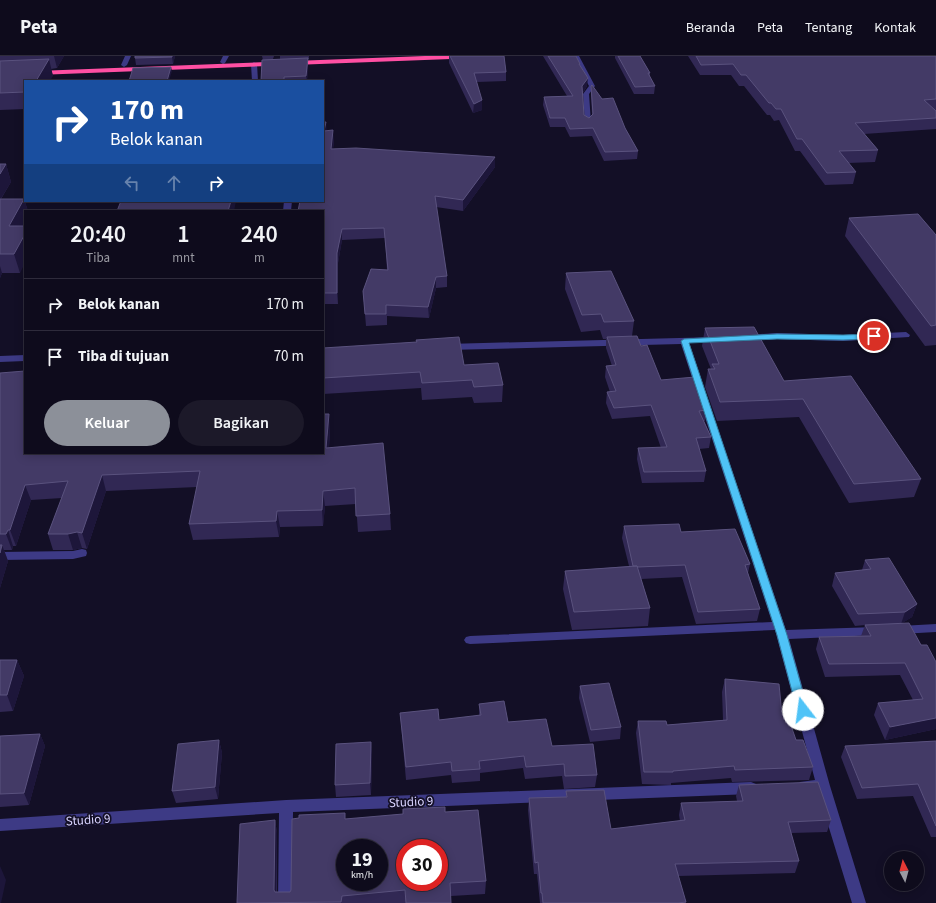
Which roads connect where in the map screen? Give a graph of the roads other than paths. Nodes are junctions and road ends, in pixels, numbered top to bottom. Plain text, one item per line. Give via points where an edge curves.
1 (128, 56) edge
2 (375, 56) edge
3 (477, 56) edge
4 (576, 56) edge
5 (277, 58) edge
6 (225, 59) edge
7 (254, 64) junction
8 (124, 65) junction
9 (255, 80) edge
10 (588, 123) edge
11 (906, 335) dead end
12 (738, 338) edge
13 (723, 339) edge
14 (684, 341) junction
15 (434, 348) edge
16 (24, 358) edge
17 (0, 359) edge
18 (82, 553) dead end
19 (0, 556) edge
20 (936, 628) edge
21 (781, 631) junction
22 (470, 640) dead end
23 (823, 786) junction
24 (792, 787) edge
25 (760, 788) edge
26 (286, 806) junction
27 (0, 825) edge
28 (285, 903) edge
29 (859, 903) edge

1 - 8 street
2 - 5 highway
3 - 7 highway
4 - 10 street via 592,86 586,94
5 - 6 highway
6 - 8 highway
7 - 8 highway via 30,71
7 - 9 street
11 - 12 street
13 - 14 street
14 - 15 street
14 - 21 street
16 - 17 street
18 - 19 street
20 - 21 street
21 - 22 street
21 - 23 street
23 - 24 street
23 - 29 street
25 - 26 street, Studio 9
26 - 27 street, Studio 9
26 - 28 street

